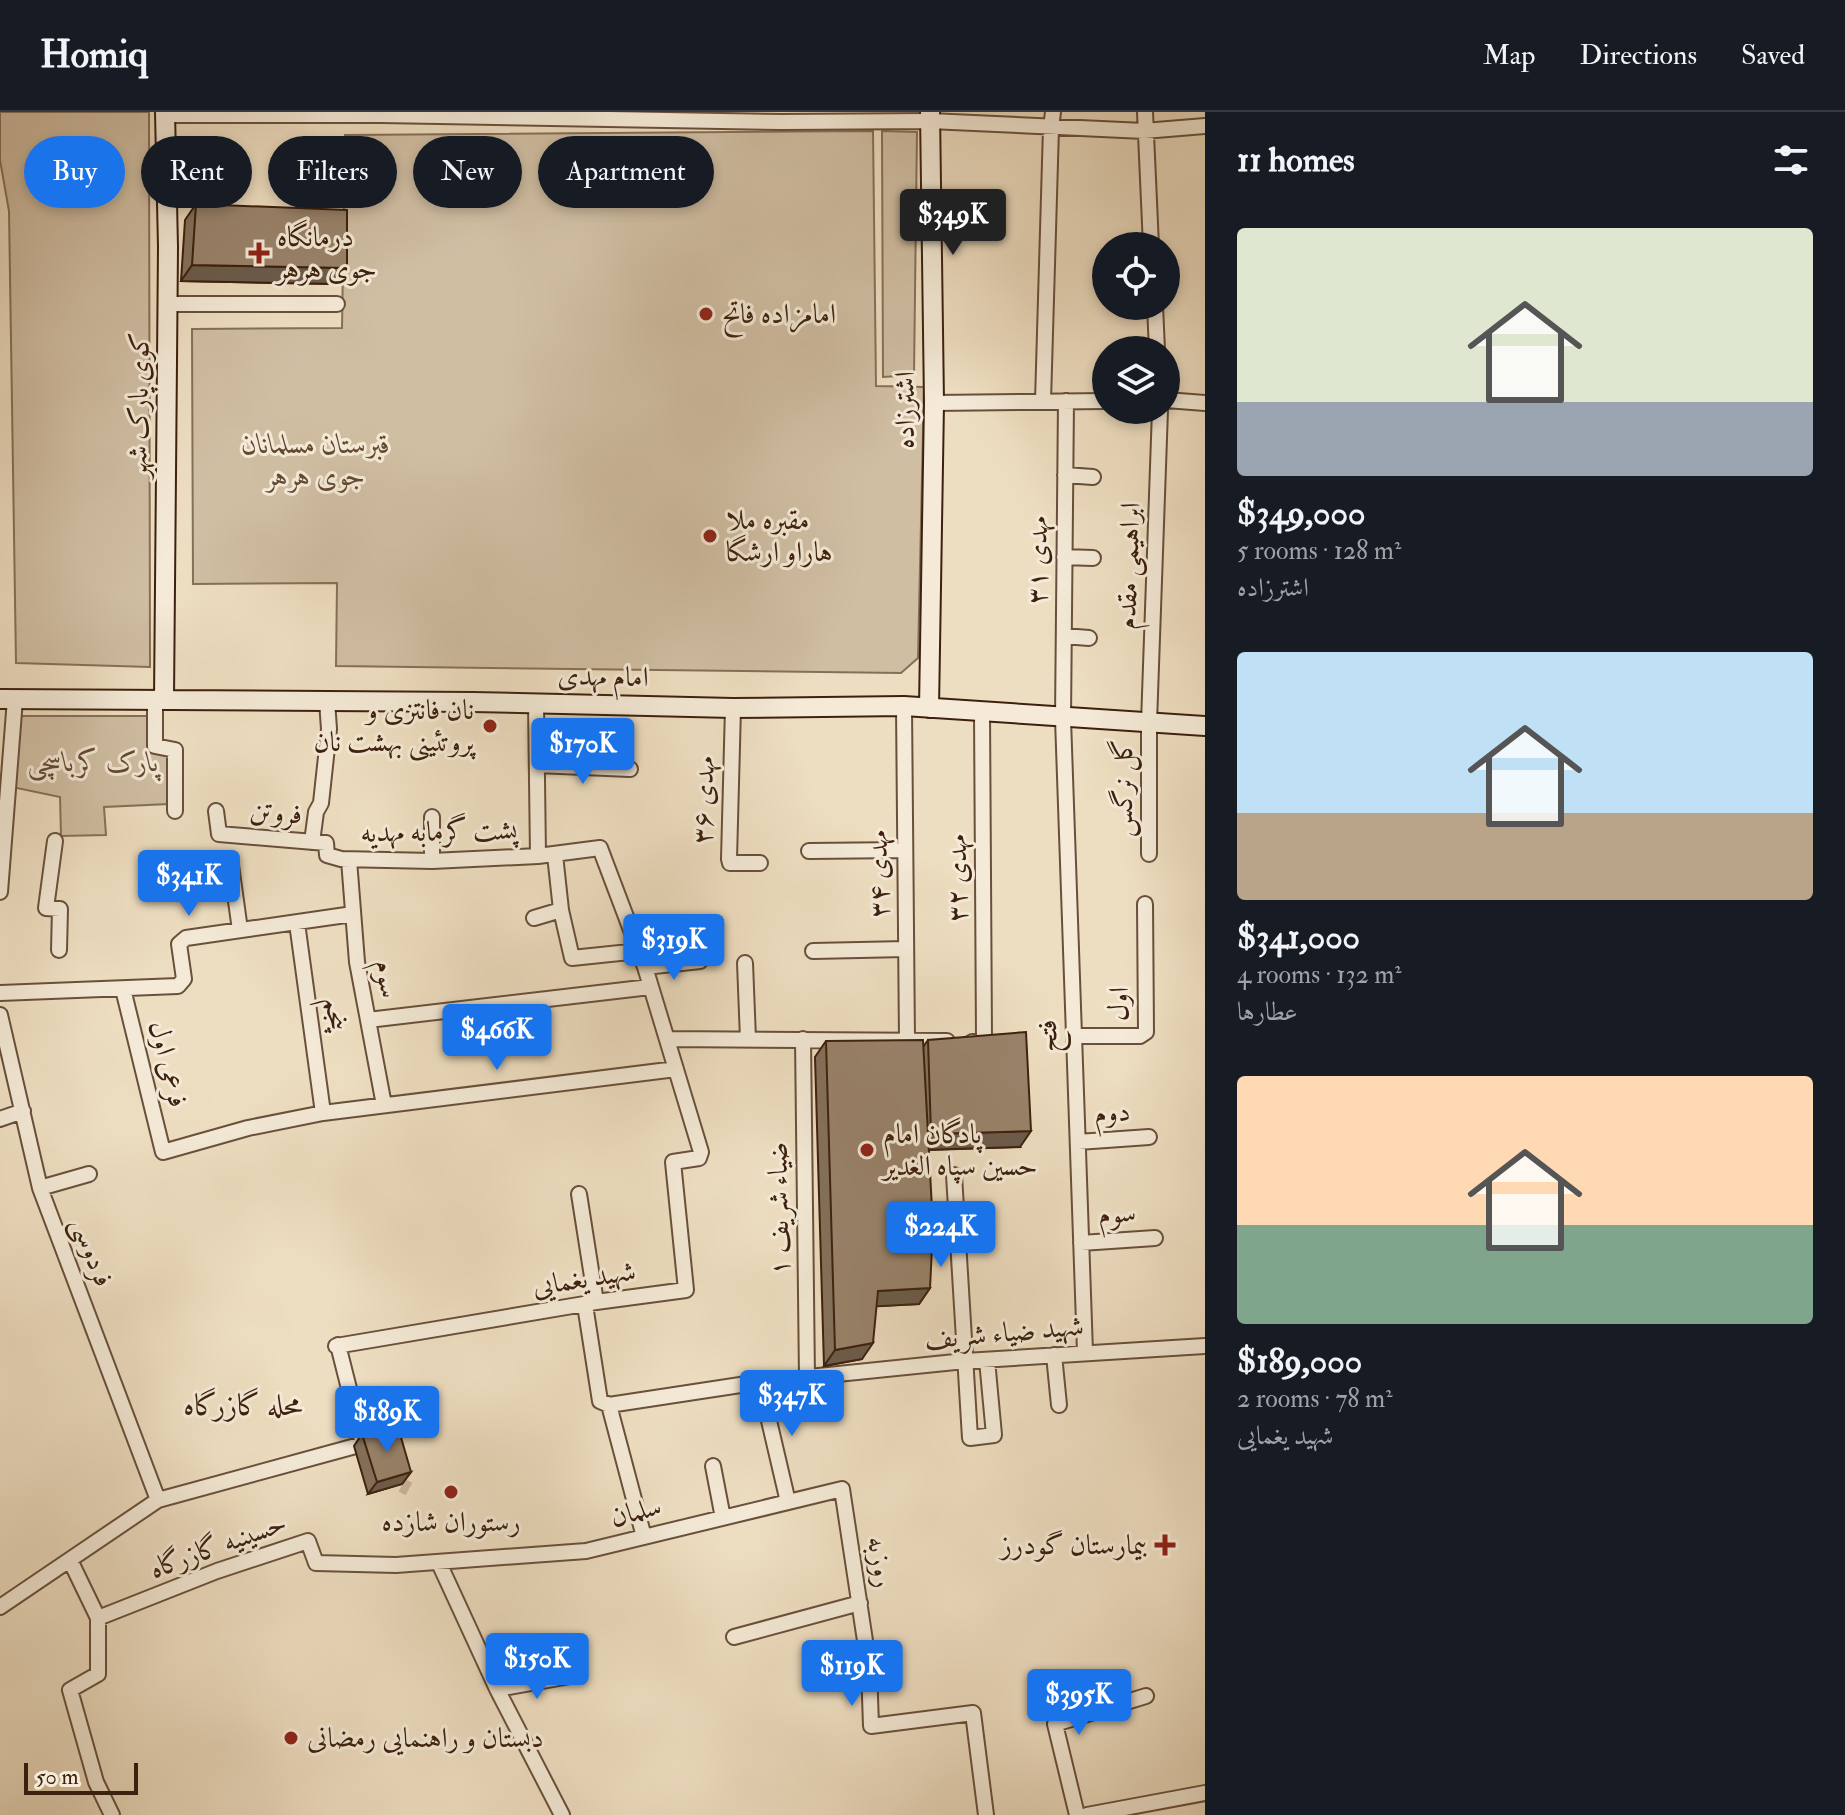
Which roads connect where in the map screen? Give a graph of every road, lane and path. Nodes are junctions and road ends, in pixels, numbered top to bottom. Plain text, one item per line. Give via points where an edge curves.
1 (1053, 112) edge
2 (1145, 112) edge
3 (165, 114) edge
4 (537, 115) edge
5 (685, 116) edge
6 (781, 117) edge
7 (930, 117) edge
8 (1205, 126) edge
9 (1051, 128) junction
10 (1144, 131) junction
11 (1150, 232) edge
12 (168, 304) junction
13 (337, 304) dead end
14 (1043, 401) junction
15 (1066, 401) junction
16 (1092, 401) edge
17 (1180, 401) edge
18 (934, 403) junction
19 (1205, 403) edge
20 (1160, 424) edge
21 (1065, 475) junction
22 (1093, 477) dead end
23 (1064, 557) junction
24 (1093, 558) dead end
25 (1064, 636) junction
26 (1089, 638) dead end
27 (7, 699) edge
28 (159, 699) junction
29 (327, 701) junction
30 (536, 704) junction
31 (904, 706) junction
32 (733, 708) junction
33 (929, 708) junction
34 (982, 712) junction
35 (1063, 719) junction
36 (1149, 723) junction
37 (1205, 726) edge
38 (537, 765) junction
39 (630, 769) dead end
40 (5, 777) edge
41 (175, 811) dead end
42 (216, 811) dead end
43 (432, 817) dead end
44 (55, 841) dead end
45 (312, 842) junction
46 (905, 850) junction
47 (809, 851) dead end
48 (1149, 854) dead end
49 (555, 855) junction
50 (538, 856) junction
51 (345, 859) junction
52 (432, 861) junction
53 (760, 863) dead end
54 (231, 865) dead end
55 (0, 892) edge
56 (1145, 904) dead end
57 (561, 910) junction
58 (353, 914) junction
59 (534, 918) dead end
60 (297, 923) junction
61 (240, 930) junction
62 (906, 949) junction
63 (59, 950) dead end
64 (639, 951) junction
65 (813, 951) dead end
66 (700, 961) dead end
67 (745, 963) dead end
68 (645, 967) junction
69 (650, 987) junction
70 (123, 989) junction
71 (0, 993) edge
72 (0, 1015) edge
73 (368, 1020) junction
74 (1074, 1036) junction
75 (667, 1039) junction
76 (748, 1039) junction
77 (803, 1039) junction
78 (907, 1041) junction
79 (4, 1045) edge
80 (676, 1069) junction
81 (384, 1105) junction
82 (23, 1111) junction
83 (323, 1113) junction
84 (0, 1119) edge
85 (1149, 1137) dead end
86 (1078, 1142) junction
87 (89, 1174) dead end
88 (954, 1175) dead end
89 (40, 1188) junction
90 (579, 1194) dead end
91 (1155, 1238) dead end
92 (1081, 1243) junction
93 (590, 1303) junction
94 (1205, 1346) edge
95 (1085, 1352) junction
96 (1054, 1355) junction
97 (987, 1360) junction
98 (965, 1361) junction
99 (807, 1378) junction
100 (760, 1382) junction
101 (609, 1405) junction
102 (1059, 1405) dead end
103 (713, 1466) dead end
104 (842, 1489) joint
105 (158, 1500) junction
106 (788, 1502) junction
107 (723, 1518) junction
108 (644, 1537) junction
109 (70, 1560) junction
110 (439, 1563) junction
111 (860, 1603) junction
112 (0, 1607) edge
113 (98, 1618) junction
114 (734, 1637) dead end
115 (570, 1676) dead end
116 (497, 1689) junction
117 (1146, 1696) dead end
118 (1205, 1793) edge
119 (112, 1815) edge
120 (562, 1815) edge
121 (986, 1815) edge
122 (1077, 1815) edge
123 (1087, 1815) edge

1 - 9 street
2 - 10 street
3 - 4 street
3 - 12 main road, کوی پارک شهر
4 - 5 street
5 - 6 street
6 - 7 street
7 - 9 street
7 - 18 main road, اشترزاده
8 - 10 street
9 - 10 street
9 - 14 street
10 - 11 street
12 - 13 street
12 - 28 main road, کوی پارک شهر
14 - 15 street
14 - 18 street
15 - 16 street
15 - 21 street, مهدی ۳۱
17 - 19 street
18 - 33 main road, اشترزاده
20 - 36 street, ابراهیمی مقدم
21 - 22 street
21 - 23 street, مهدی ۳۱
23 - 24 street
23 - 25 street, مهدی ۳۱
25 - 26 street
25 - 35 street, مهدی ۳۱
27 - 28 main road, امام مهدی
27 - 40 street
28 - 29 main road, امام مهدی
28 - 41 street via 155,746 175,750
29 - 30 main road, امام مهدی
29 - 45 street via 329,729
30 - 32 main road, امام مهدی
30 - 38 street
31 - 32 main road, امام مهدی
31 - 33 main road, امام مهدی
31 - 46 street, مهدی ۳۴
32 - 53 street, مهدی ۳۶ via 729,859
33 - 34 main road, امام مهدی
34 - 35 main road, امام مهدی
34 - 78 street, مهدی ۳۲ via 984,1039
35 - 36 main road, امام مهدی
35 - 74 street, فتح
36 - 37 main road, امام مهدی
36 - 48 street, گل نرگس
38 - 39 street
38 - 50 street
40 - 55 street
42 - 45 street, فروتن via 219,834
43 - 52 street
44 - 63 street via 46,908 60,909
45 - 51 street, فروتن via 326,843 327,855
46 - 47 street
46 - 62 street, مهدی ۳۴
49 - 50 street, پشت گرمابه مهدیه
49 - 57 street
49 - 64 street, پشت گرمابه مهدیه via 600,848
50 - 52 street, پشت گرمابه مهدیه
51 - 52 street, پشت گرمابه مهدیه
51 - 58 street, سوم
54 - 61 street
56 - 74 street, اول via 1146,1032
57 - 59 street
57 - 64 street via 574,959
58 - 60 street
58 - 73 street, سوم
60 - 61 street
60 - 83 street, پنجم
61 - 70 street via 182,941 184,979 178,986
62 - 65 street
62 - 78 street, مهدی ۳۴
64 - 68 street
66 - 68 street
67 - 76 street
68 - 69 street
69 - 73 street
69 - 75 street
70 - 71 street
70 - 83 street, فرعی اول via 163,1152
72 - 79 street, فردوسی
73 - 81 street, سوم
74 - 86 street, فتح
75 - 76 street
75 - 80 street
76 - 77 street
77 - 78 street
77 - 99 street, ضیاء شریف ۱
79 - 82 street, فردوسی
80 - 81 street
80 - 93 street, شهید یغمایی via 701,1152 699,1158 673,1162 686,1290
81 - 83 street
82 - 84 street
82 - 89 street, فردوسی
85 - 86 street, دوم
86 - 92 street, فتح
87 - 89 street
88 - 98 street
89 - 105 street, فردوسی
90 - 93 street
91 - 92 street, سوم
92 - 95 street, فتح
93 - 101 street via 600,1401
93 - 105 street, شهید یغمایی via 337,1346 363,1444
94 - 95 street, شهید ضیاء شریف
95 - 96 street, شهید ضیاء شریف
96 - 97 street, شهید ضیاء شریف
96 - 102 street
97 - 98 street, شهید ضیاء شریف
97 - 98 street via 994,1435 970,1438
98 - 99 street, شهید ضیاء شریف
99 - 100 street, شهید ضیاء شریف
100 - 101 street, شهید ضیاء شریف
100 - 106 street
101 - 108 street
103 - 107 street
104 - 106 street, سلمان
104 - 111 street, روزبه
105 - 109 street
106 - 107 street, سلمان
107 - 108 street, سلمان
108 - 110 street, سلمان via 586,1551
109 - 112 street
109 - 113 street
110 - 113 street, حسینیه گازرگاه via 316,1563 308,1541
110 - 116 street
111 - 114 street
111 - 121 street, روزبه via 871,1726 973,1713
113 - 119 street via 98,1674 70,1690 96,1782
115 - 116 street
116 - 120 street
117 - 122 street via 1055,1724
118 - 123 street

